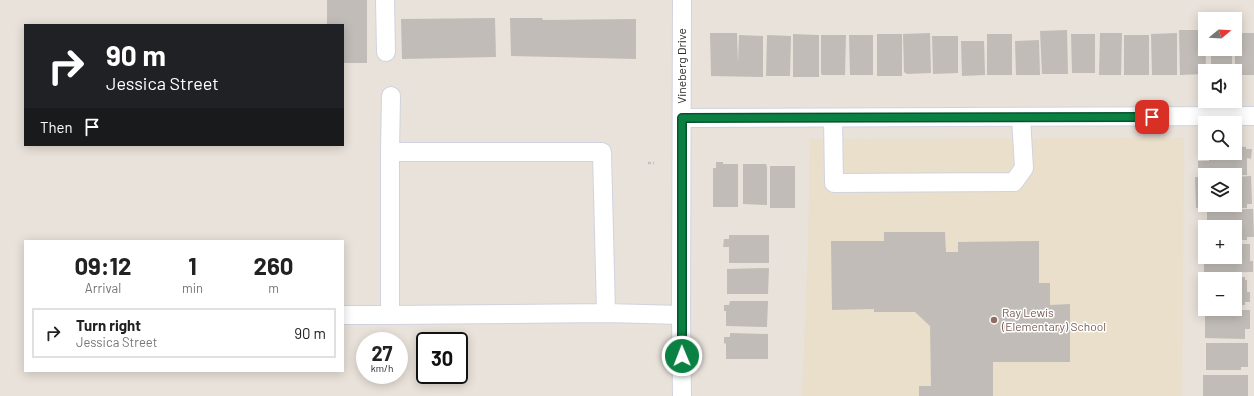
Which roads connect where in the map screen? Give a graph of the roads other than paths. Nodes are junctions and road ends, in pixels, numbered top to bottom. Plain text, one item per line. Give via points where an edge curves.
1 (385, 0) edge
2 (682, 0) edge
3 (386, 52) dead end
4 (391, 96) dead end
5 (1254, 116) edge
6 (682, 118) junction
7 (833, 118) junction
8 (1021, 118) junction
9 (390, 152) junction
10 (606, 313) junction
11 (344, 315) edge
12 (390, 315) junction
13 (681, 315) junction
14 (682, 396) edge

1 - 3 street
2 - 6 street, Vineberg Drive
4 - 9 street
5 - 8 street
6 - 7 street
6 - 13 street, Vineberg Drive
7 - 8 street
7 - 8 street via 834,183 1014,182 1024,168
9 - 10 street via 602,152
9 - 12 street
10 - 12 street
10 - 13 street
11 - 12 street
13 - 14 street, Vineberg Drive

